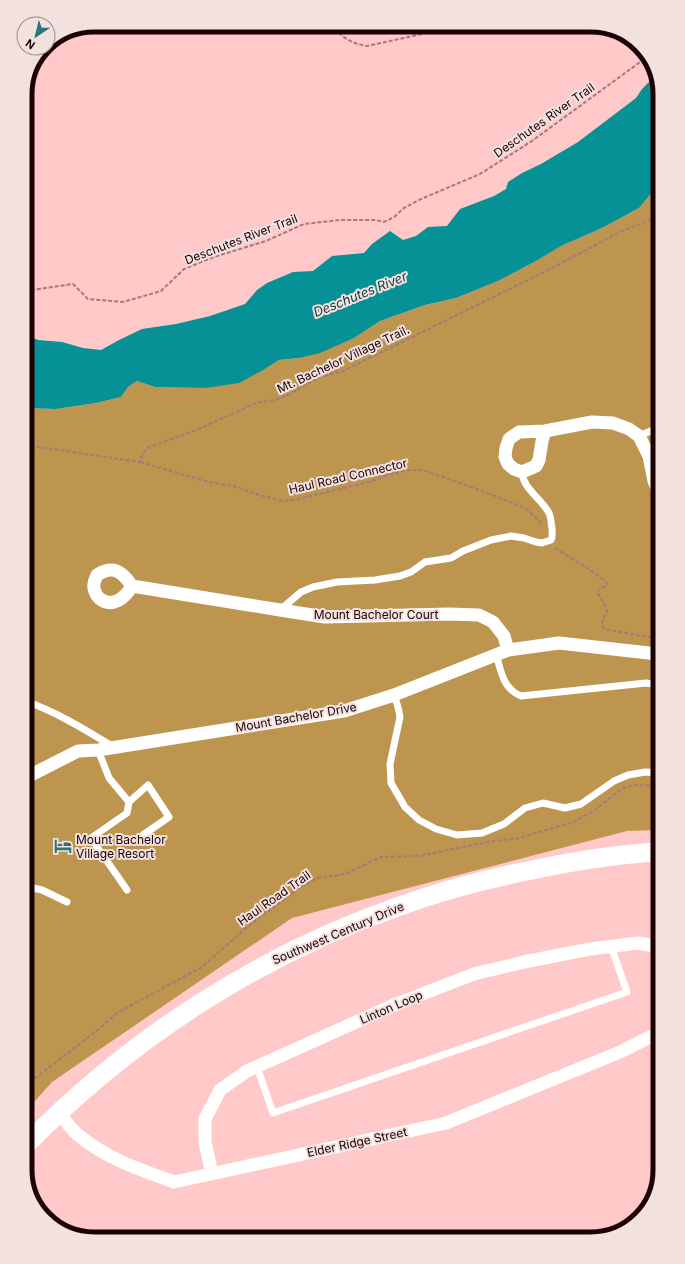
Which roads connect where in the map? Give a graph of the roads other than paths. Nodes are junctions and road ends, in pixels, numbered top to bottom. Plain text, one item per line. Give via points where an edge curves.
1 (653, 430) edge
2 (545, 431) junction
3 (638, 436) junction
4 (522, 472) junction
5 (653, 477) edge
6 (132, 586) dead end
7 (280, 610) junction
8 (502, 652) junction
9 (653, 654) edge
10 (653, 684) edge
11 (394, 695) junction
12 (32, 704) edge
13 (112, 747) junction
14 (98, 750) junction
15 (653, 773) edge
16 (32, 775) edge
17 (129, 802) junction
18 (143, 835) dead end
19 (653, 852) edge
20 (32, 888) edge
21 (127, 890) dead end
22 (67, 902) dead end
23 (611, 946) junction
24 (653, 946) edge
25 (653, 1036) edge
26 (257, 1067) junction
27 (58, 1113) junction
28 (32, 1139) edge
29 (212, 1173) junction

1 - 3 lane
2 - 3 street via 592,422 613,423 629,429
2 - 4 street via 536,466
2 - 4 street via 519,432 509,439 505,457 508,464
3 - 5 street via 648,456
4 - 7 lane via 526,485 549,513 552,538 548,542 511,536 490,540 451,558 425,562 400,576 313,587 301,592
6 - 7 street, Mount Bachelor Court
7 - 8 street, Mount Bachelor Court via 325,617 479,615 493,622 504,636
8 - 9 street, Mount Bachelor Drive via 559,643
8 - 10 lane via 504,680 514,694 521,696
8 - 11 street, Mount Bachelor Drive
11 - 13 street, Mount Bachelor Drive via 344,711
11 - 15 lane via 400,717 390,764 391,784 405,807 419,820 436,829 457,835 482,833 504,824 525,808 543,803 565,808 581,804 614,781 628,775
12 - 13 lane via 76,723
13 - 14 street, Mount Bachelor Drive
14 - 16 street, Mount Bachelor Drive via 78,752
14 - 17 lane via 109,778
17 - 18 lane via 148,785 169,817
17 - 21 lane via 127,813 91,838
19 - 27 main road, Southwest Century Drive via 570,862 502,876 436,894 345,928 279,957 221,990 124,1056
20 - 22 lane
23 - 24 street, Linton Loop via 638,943
23 - 26 street, Linton Loop via 474,974 394,1005
23 - 26 lane via 627,992 604,1000 273,1113
25 - 29 street, Elder Ridge Street via 620,1052 446,1123
26 - 29 street, Linton Loop via 220,1090 205,1119 205,1142
27 - 28 main road, Southwest Century Drive
27 - 29 street, Elder Ridge Street via 77,1134 133,1168 174,1182

